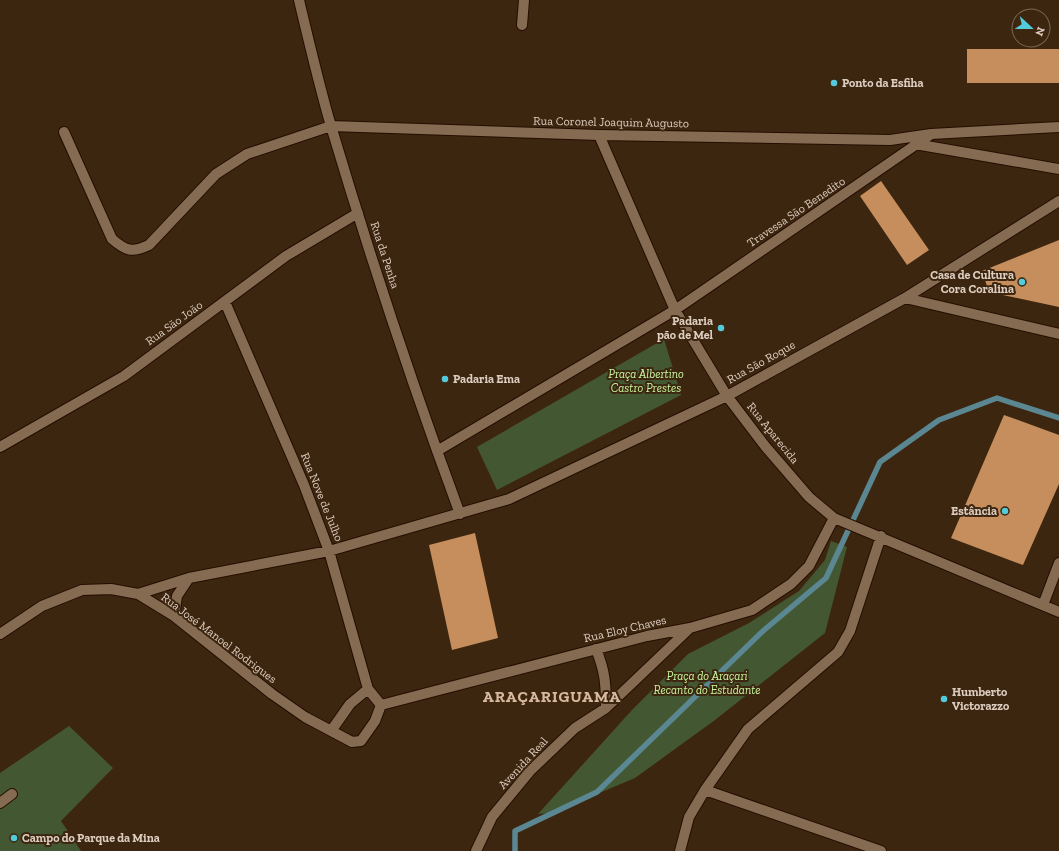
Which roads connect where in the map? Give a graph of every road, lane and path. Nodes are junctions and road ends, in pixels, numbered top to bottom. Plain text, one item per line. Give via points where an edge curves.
1 (299, 0) edge
2 (524, 0) edge
3 (522, 25) dead end
4 (331, 126) junction
5 (1059, 127) edge
6 (64, 132) dead end
7 (931, 134) junction
8 (599, 135) junction
9 (890, 140) junction
10 (918, 144) junction
11 (1059, 169) edge
12 (1059, 201) edge
13 (358, 213) junction
14 (905, 298) junction
15 (225, 302) junction
16 (675, 310) junction
17 (1059, 334) edge
18 (727, 396) junction
19 (0, 447) edge
20 (437, 451) junction
21 (460, 514) junction
22 (834, 518) junction
23 (881, 536) junction
24 (329, 551) junction
25 (1059, 563) edge
26 (189, 578) junction
27 (138, 594) junction
28 (1043, 605) junction
29 (1059, 612) edge
30 (174, 616) junction
31 (690, 628) junction
32 (0, 634) edge
33 (596, 649) junction
34 (368, 689) junction
35 (381, 705) junction
36 (606, 708) junction
37 (331, 731) junction
38 (705, 790) junction
39 (12, 794) dead end
40 (0, 803) edge
41 (476, 851) edge
42 (680, 851) edge
43 (881, 851) edge

1 - 4 street, Rua da Penha
2 - 3 street
4 - 6 street via 247,154 216,174 149,245 136,251 122,248 112,239
4 - 8 street, Rua Coronel Joaquim Augusto
4 - 13 street, Rua da Penha
5 - 7 street, Rua Coronel Joaquim Augusto
7 - 9 street, Rua Coronel Joaquim Augusto
7 - 10 street, Travessa São Benedito
8 - 9 street, Rua Coronel Joaquim Augusto
8 - 16 street, Rua Aparecida
9 - 10 street, Rua Coronel Joaquim Augusto
10 - 11 street, Rua Coronel Joaquim Augusto
10 - 16 street, Travessa São Benedito
12 - 14 street, Rua São Roque
13 - 15 street, Rua São João via 286,256
13 - 20 street, Rua da Penha
14 - 17 street
14 - 18 street, Rua São Roque
15 - 19 street, Rua São João via 124,376
15 - 24 street, Rua Nove de Julho via 304,485
16 - 18 street, Rua Aparecida
16 - 20 street
18 - 21 street, Rua São Roque via 509,499
18 - 22 street, Rua Aparecida via 765,446 809,497
20 - 21 street, Rua da Penha
21 - 24 street, Rua São Roque
22 - 23 street, Rua Aparecida
22 - 31 street, Rua Eloy Chaves via 809,566 791,584 752,610
23 - 28 street, Rua Aparecida
23 - 38 street via 850,632 838,652 748,729
24 - 26 street, Rua São Roque
24 - 34 street, Rua Nove de Julho
25 - 28 street
26 - 27 street, Rua São Roque
26 - 30 street via 177,596
27 - 30 street, Rua José Manoel Rodrigues
27 - 32 street, Rua José Manoel Rodrigues via 111,589 82,590 42,606
28 - 29 street, Rua Aparecida
30 - 37 street, Rua José Manoel Rodrigues via 272,694
31 - 33 street, Rua Eloy Chaves
31 - 36 street, Avenida Real
33 - 35 street, Rua Eloy Chaves
33 - 36 street via 606,681
34 - 35 street, Rua Nove de Julho
34 - 37 street via 350,704
35 - 37 street, Rua José Manoel Rodrigues via 375,720 361,741 352,742
36 - 41 street, Avenida Real via 575,728 530,771 492,818
38 - 42 street via 689,817
38 - 43 street
39 - 40 street

